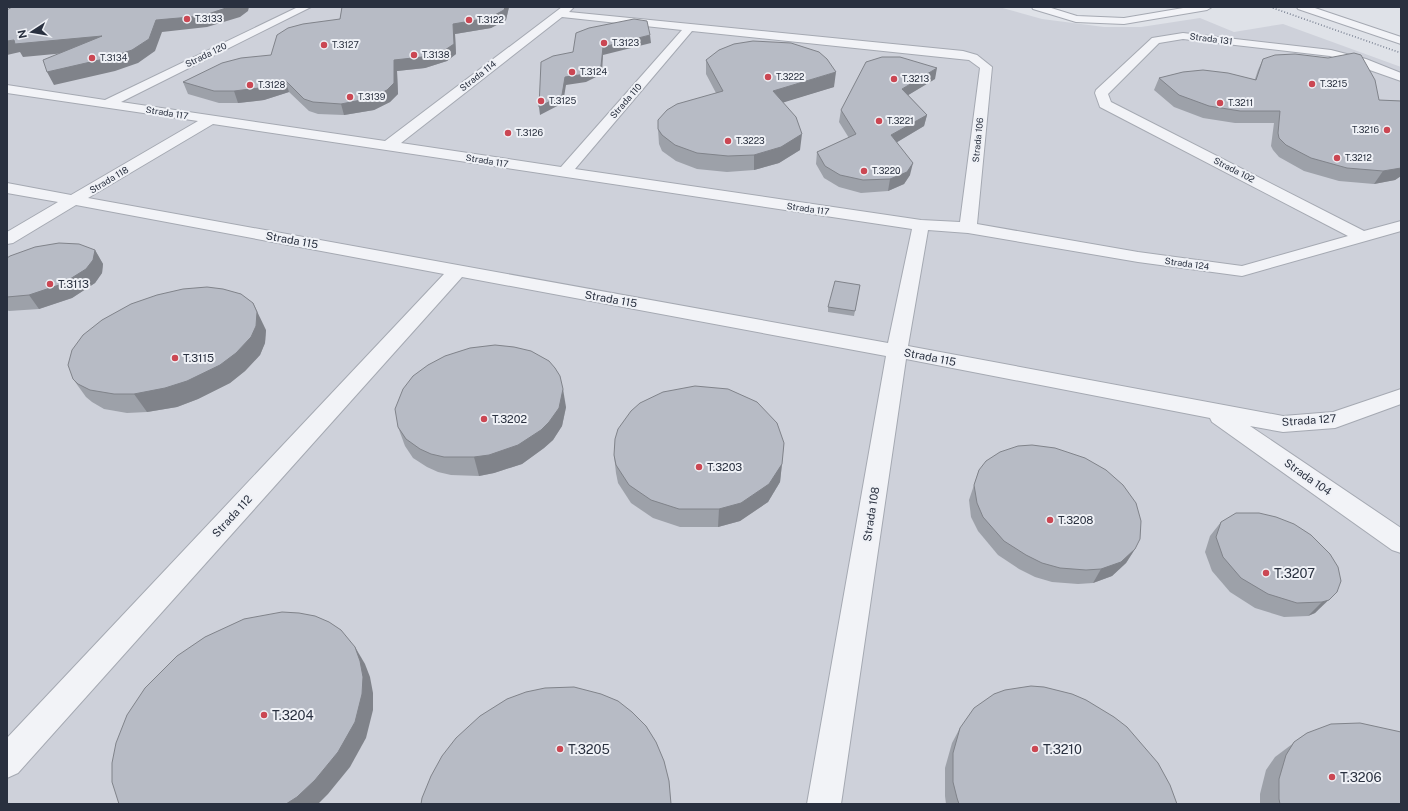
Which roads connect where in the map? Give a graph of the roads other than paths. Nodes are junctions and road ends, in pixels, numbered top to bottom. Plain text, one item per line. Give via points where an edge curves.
1 (306, 7) edge
2 (569, 7) edge
3 (1037, 7) edge
4 (1207, 7) edge
5 (1302, 7) edge
6 (559, 14) junction
7 (689, 28) junction
8 (1401, 41) edge
9 (1401, 77) edge
10 (7, 89) edge
11 (106, 104) junction
12 (1105, 104) joint
13 (210, 120) junction
14 (388, 146) junction
15 (564, 173) junction
16 (7, 188) edge
17 (74, 201) junction
18 (921, 225) junction
19 (1401, 226) edge
20 (968, 228) junction
21 (1363, 237) junction
22 (7, 239) edge
23 (457, 270) junction
24 (897, 351) junction
25 (1401, 396) edge
26 (1214, 412) junction
27 (1401, 542) edge
28 (7, 762) edge
29 (824, 804) edge

1 - 11 street, Strada 120
2 - 6 street, Strada 114
3 - 4 street via 1076,19 1124,21
5 - 8 street
6 - 7 street
6 - 14 street, Strada 114
7 - 15 street, Strada 110
7 - 20 street, Strada 106 via 973,57 986,67
9 - 12 street, Strada 131 via 1331,53 1183,36 1156,40 1101,93
10 - 11 street, Strada 117
11 - 13 street, Strada 117
12 - 21 street, Strada 102
13 - 14 street, Strada 117
13 - 17 street, Strada 118
14 - 15 street, Strada 117
15 - 18 street, Strada 117
16 - 17 street, Strada 115
17 - 22 street, Strada 118
17 - 23 street, Strada 115
18 - 20 street, Strada 117
18 - 24 street, Strada 108
19 - 21 street, Strada 124
20 - 21 street, Strada 124 via 1138,257 1242,271
23 - 24 street, Strada 115
23 - 28 street, Strada 112
24 - 26 street, Strada 115
24 - 29 street, Strada 108
25 - 26 street, Strada 127 via 1335,420 1283,424
26 - 27 street, Strada 104

